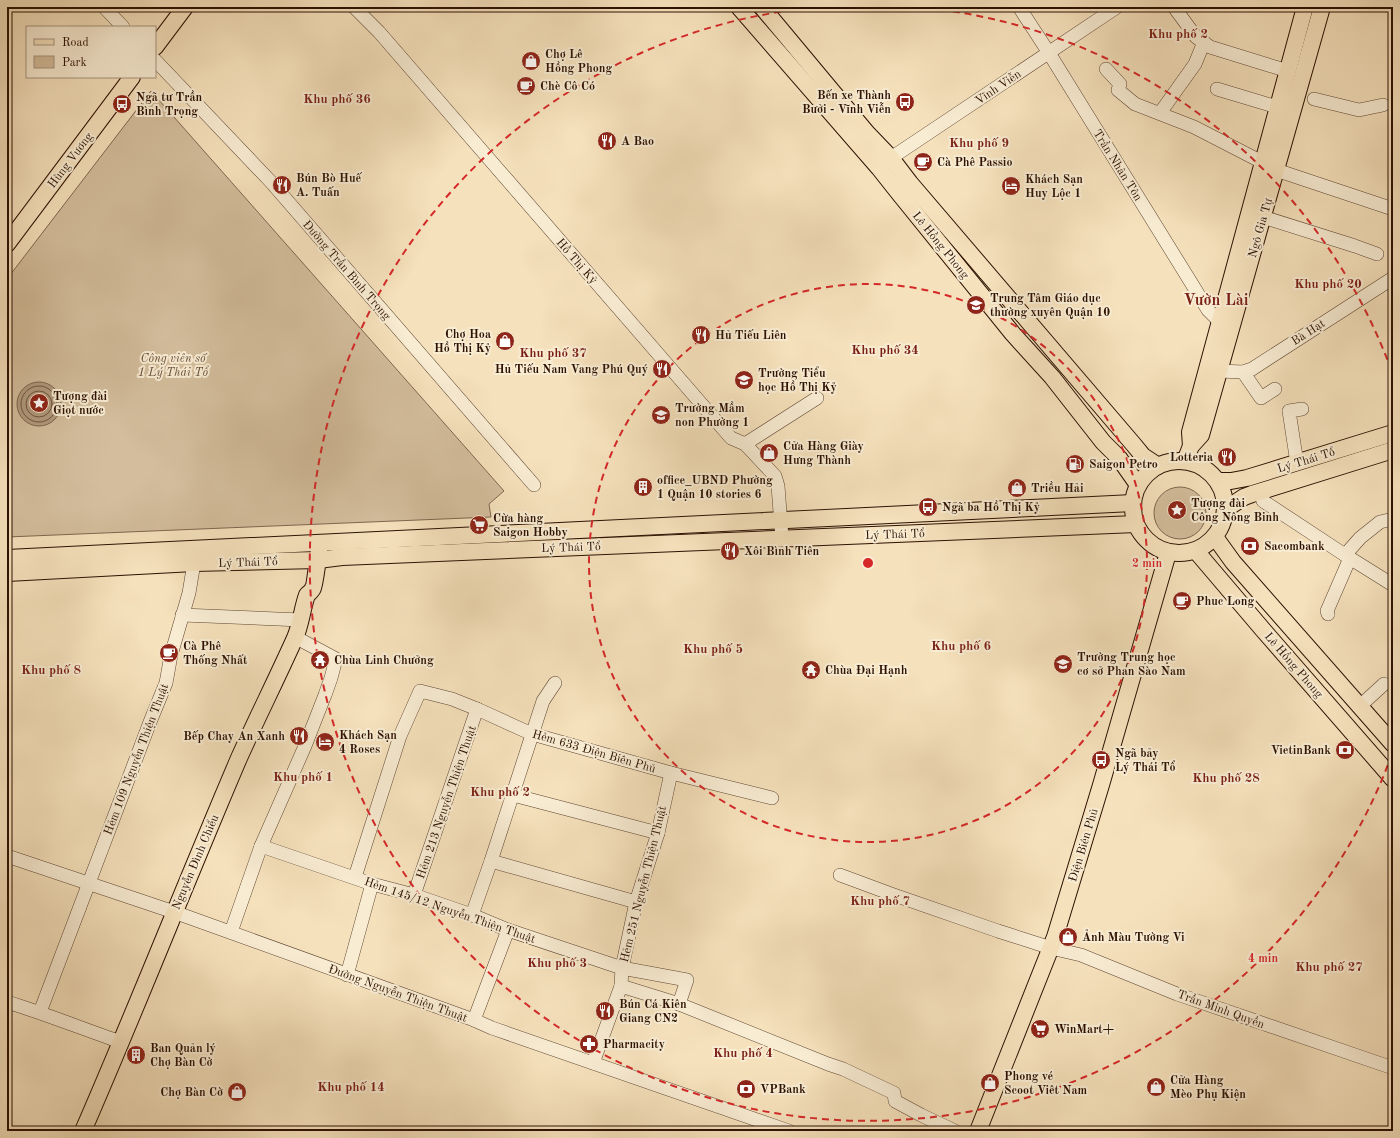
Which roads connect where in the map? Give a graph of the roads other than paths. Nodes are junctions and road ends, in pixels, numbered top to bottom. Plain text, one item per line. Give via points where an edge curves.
1 (104, 7) edge
2 (185, 7) edge
3 (354, 7) edge
4 (739, 7) edge
5 (762, 7) edge
6 (1019, 7) edge
7 (1174, 7) edge
8 (1305, 7) edge
9 (1322, 7) edge
10 (1111, 9) edge
11 (122, 26) edge
12 (1204, 42) junction
13 (156, 46) edge
14 (1049, 53) junction
15 (156, 61) edge
16 (1106, 69) dead end
17 (1288, 71) junction
18 (131, 78) edge
19 (1216, 89) dead end
20 (1314, 99) dead end
21 (1383, 104) dead end
22 (1277, 107) junction
23 (1160, 113) junction
24 (1262, 162) junction
25 (885, 163) junction
26 (1276, 170) junction
27 (1393, 209) edge
28 (1263, 217) junction
29 (7, 244) edge
30 (1377, 254) dead end
31 (1393, 278) edge
32 (1219, 321) junction
33 (1219, 371) junction
34 (1243, 372) junction
35 (1275, 389) dead end
36 (817, 398) dead end
37 (1302, 409) dead end
38 (1393, 433) edge
39 (745, 444) junction
40 (1191, 446) junction
41 (1393, 450) edge
42 (1185, 461) junction
43 (1297, 463) junction
44 (1158, 466) junction
45 (1218, 481) junction
46 (534, 485) dead end
47 (1138, 486) junction
48 (1260, 492) junction
49 (1133, 503) junction
50 (1226, 509) junction
51 (1393, 519) edge
52 (781, 520) junction
53 (1136, 524) junction
54 (1216, 537) junction
55 (782, 538) junction
56 (313, 543) junction
57 (1196, 551) junction
58 (1168, 553) junction
59 (1347, 557) junction
60 (7, 558) edge
61 (312, 560) junction
62 (194, 563) junction
63 (7, 573) edge
64 (1393, 585) edge
65 (1328, 614) dead end
66 (182, 615) junction
67 (301, 620) junction
68 (295, 637) junction
69 (555, 683) dead end
70 (1384, 684) dead end
71 (1360, 706) junction
72 (477, 709) junction
73 (532, 734) junction
74 (1393, 744) edge
75 (671, 773) junction
76 (1393, 779) edge
77 (513, 795) junction
78 (772, 798) dead end
79 (658, 833) junction
80 (261, 846) junction
81 (7, 856) edge
82 (491, 861) junction
83 (840, 875) dead end
84 (355, 877) junction
85 (88, 883) junction
86 (372, 884) junction
87 (414, 895) junction
88 (636, 902) junction
89 (174, 912) junction
90 (472, 914) junction
91 (508, 930) junction
92 (231, 932) junction
93 (1051, 948) junction
94 (622, 968) junction
95 (347, 975) junction
96 (621, 986) junction
97 (7, 1002) edge
98 (679, 1004) junction
99 (40, 1012) junction
100 (474, 1020) junction
101 (121, 1042) junction
102 (592, 1063) junction
103 (1393, 1068) edge
104 (83, 1131) edge
105 (789, 1131) edge
106 (955, 1131) edge
107 (978, 1131) edge

1 - 11 street
2 - 13 main road
3 - 39 street, Hồ Thị Kỷ via 379,32 731,438
4 - 25 main road, Lê Hồng Phong
5 - 25 main road, Lê Hồng Phong via 867,133
6 - 14 street, Trần Nhân Tôn
7 - 12 street via 1196,36
8 - 17 main road, Ngô Gia Tự
9 - 26 main road, Ngô Gia Tự
10 - 14 street, Vĩnh Viễn
12 - 17 street via 1210,48
12 - 23 street via 1195,64
14 - 25 street, Vĩnh Viễn
14 - 32 street, Trần Nhân Tôn via 1208,310
15 - 46 street, Đường Trần Bình Trọng via 271,182
16 - 23 street via 1120,84 1118,90 1135,104
17 - 22 main road, Ngô Gia Tự
18 - 29 main road, Hùng Vương
19 - 22 street
20 - 21 street via 1359,110
22 - 24 main road, Ngô Gia Tự
23 - 24 street via 1194,127
24 - 32 main road, Ngô Gia Tự
25 - 44 main road, Lê Hồng Phong via 910,182 1134,445
25 - 47 main road, Lê Hồng Phong via 898,192 1013,334 1119,458
26 - 27 street
26 - 28 main road, Ngô Gia Tự
28 - 30 street
28 - 33 main road, Ngô Gia Tự
31 - 34 street, Bà Hạt via 1252,369
32 - 40 main road, Ngô Gia Tự via 1190,432
33 - 34 street, Bà Hạt
33 - 40 main road, Ngô Gia Tự via 1201,435
34 - 35 street via 1261,398
36 - 39 street
37 - 43 street via 1289,411
38 - 43 main road, Lý Thái Tổ
39 - 52 street, Hồ Thị Kỷ via 775,476
40 - 42 main road, Ngô Gia Tự
41 - 48 main road, Lý Thái Tổ
42 - 44 main road
42 - 45 main road via 1202,467
43 - 45 main road, Lý Thái Tổ via 1247,478
44 - 47 main road
45 - 50 main road via 1226,499
47 - 49 main road
48 - 50 main road, Lý Thái Tổ via 1244,497
48 - 59 street via 1263,501
49 - 52 main road, Lý Thái Tổ
49 - 53 main road
50 - 54 main road via 1225,519
51 - 59 street via 1380,522 1360,538
52 - 55 street, Hồ Thị Kỷ
52 - 56 main road, Lý Thái Tổ
53 - 55 main road, Lý Thái Tổ
53 - 58 main road via 1148,542
54 - 57 main road
54 - 71 main road, Lê Hồng Phong via 1232,562
55 - 61 main road, Lý Thái Tổ
56 - 60 main road, Lý Thái Tổ
56 - 61 main road, Nguyễn Đình Chiểu
57 - 58 main road
57 - 76 main road, Lê Hồng Phong
58 - 93 main road, Điện Biên Phủ
59 - 64 street
59 - 65 street
61 - 62 main road, Lý Thái Tổ
61 - 67 main road, Nguyễn Đình Chiểu via 304,587 308,594
62 - 63 main road, Lý Thái Tổ
62 - 66 street, Hẻm 109 Nguyễn Thiện Thuật
66 - 67 street
66 - 85 street, Hẻm 109 Nguyễn Thiện Thuật via 166,683
67 - 68 main road, Nguyễn Đình Chiểu
68 - 80 street via 336,659 305,746
68 - 89 main road, Nguyễn Đình Chiểu via 243,750
69 - 73 street via 543,701
70 - 71 street
71 - 74 main road, Lê Hồng Phong
72 - 73 street, Hẻm 633 Ðiện Biên Phủ
72 - 84 street, Hẻm 633 Ðiện Biên Phủ via 452,699 420,691 400,736
72 - 87 street, Hẻm 213 Nguyễn Thiện Thuật
73 - 75 street, Hẻm 633 Ðiện Biên Phủ
73 - 77 street
75 - 78 street, Hẻm 633 Ðiện Biên Phủ
75 - 79 street, Hẻm 251 Nguyễn Thiện Thuật
77 - 79 street
77 - 82 street
79 - 88 street, Hẻm 251 Nguyễn Thiện Thuật
80 - 84 street, Hẻm 145/12 Nguyễn Thiện Thuật
80 - 92 street
81 - 85 street, Đường Nguyễn Thiện Thuật
82 - 88 street
82 - 90 street
83 - 93 street, Trần Minh Quyền
84 - 86 street, Hẻm 145/12 Nguyễn Thiện Thuật
85 - 89 street, Đường Nguyễn Thiện Thuật
85 - 99 street, Hẻm 109 Nguyễn Thiện Thuật
86 - 87 street, Hẻm 145/12 Nguyễn Thiện Thuật
86 - 95 street
87 - 90 street, Hẻm 145/12 Nguyễn Thiện Thuật
88 - 94 street, Hẻm 251 Nguyễn Thiện Thuật
89 - 92 street, Đường Nguyễn Thiện Thuật
89 - 101 main road, Nguyễn Đình Chiểu
90 - 91 street, Hẻm 145/12 Nguyễn Thiện Thuật
91 - 94 street, Hẻm 145/12 Nguyễn Thiện Thuật
91 - 100 street
92 - 95 street, Đường Nguyễn Thiện Thuật
93 - 103 street, Trần Minh Quyền via 1081,955 1177,994
93 - 107 main road, Điện Biên Phủ
94 - 96 street, Hẻm 251 Nguyễn Thiện Thuật
94 - 98 street, Hẻm 145/12 Nguyễn Thiện Thuật via 687,980
95 - 100 street, Đường Nguyễn Thiện Thuật
96 - 98 street
96 - 102 street, Hẻm 251 Nguyễn Thiện Thuật
97 - 99 street
98 - 106 street via 843,1069 894,1093 895,1100
99 - 101 street
100 - 102 street, Đường Nguyễn Thiện Thuật
101 - 104 main road, Nguyễn Đình Chiểu
102 - 105 street, Đường Nguyễn Thiện Thuật

